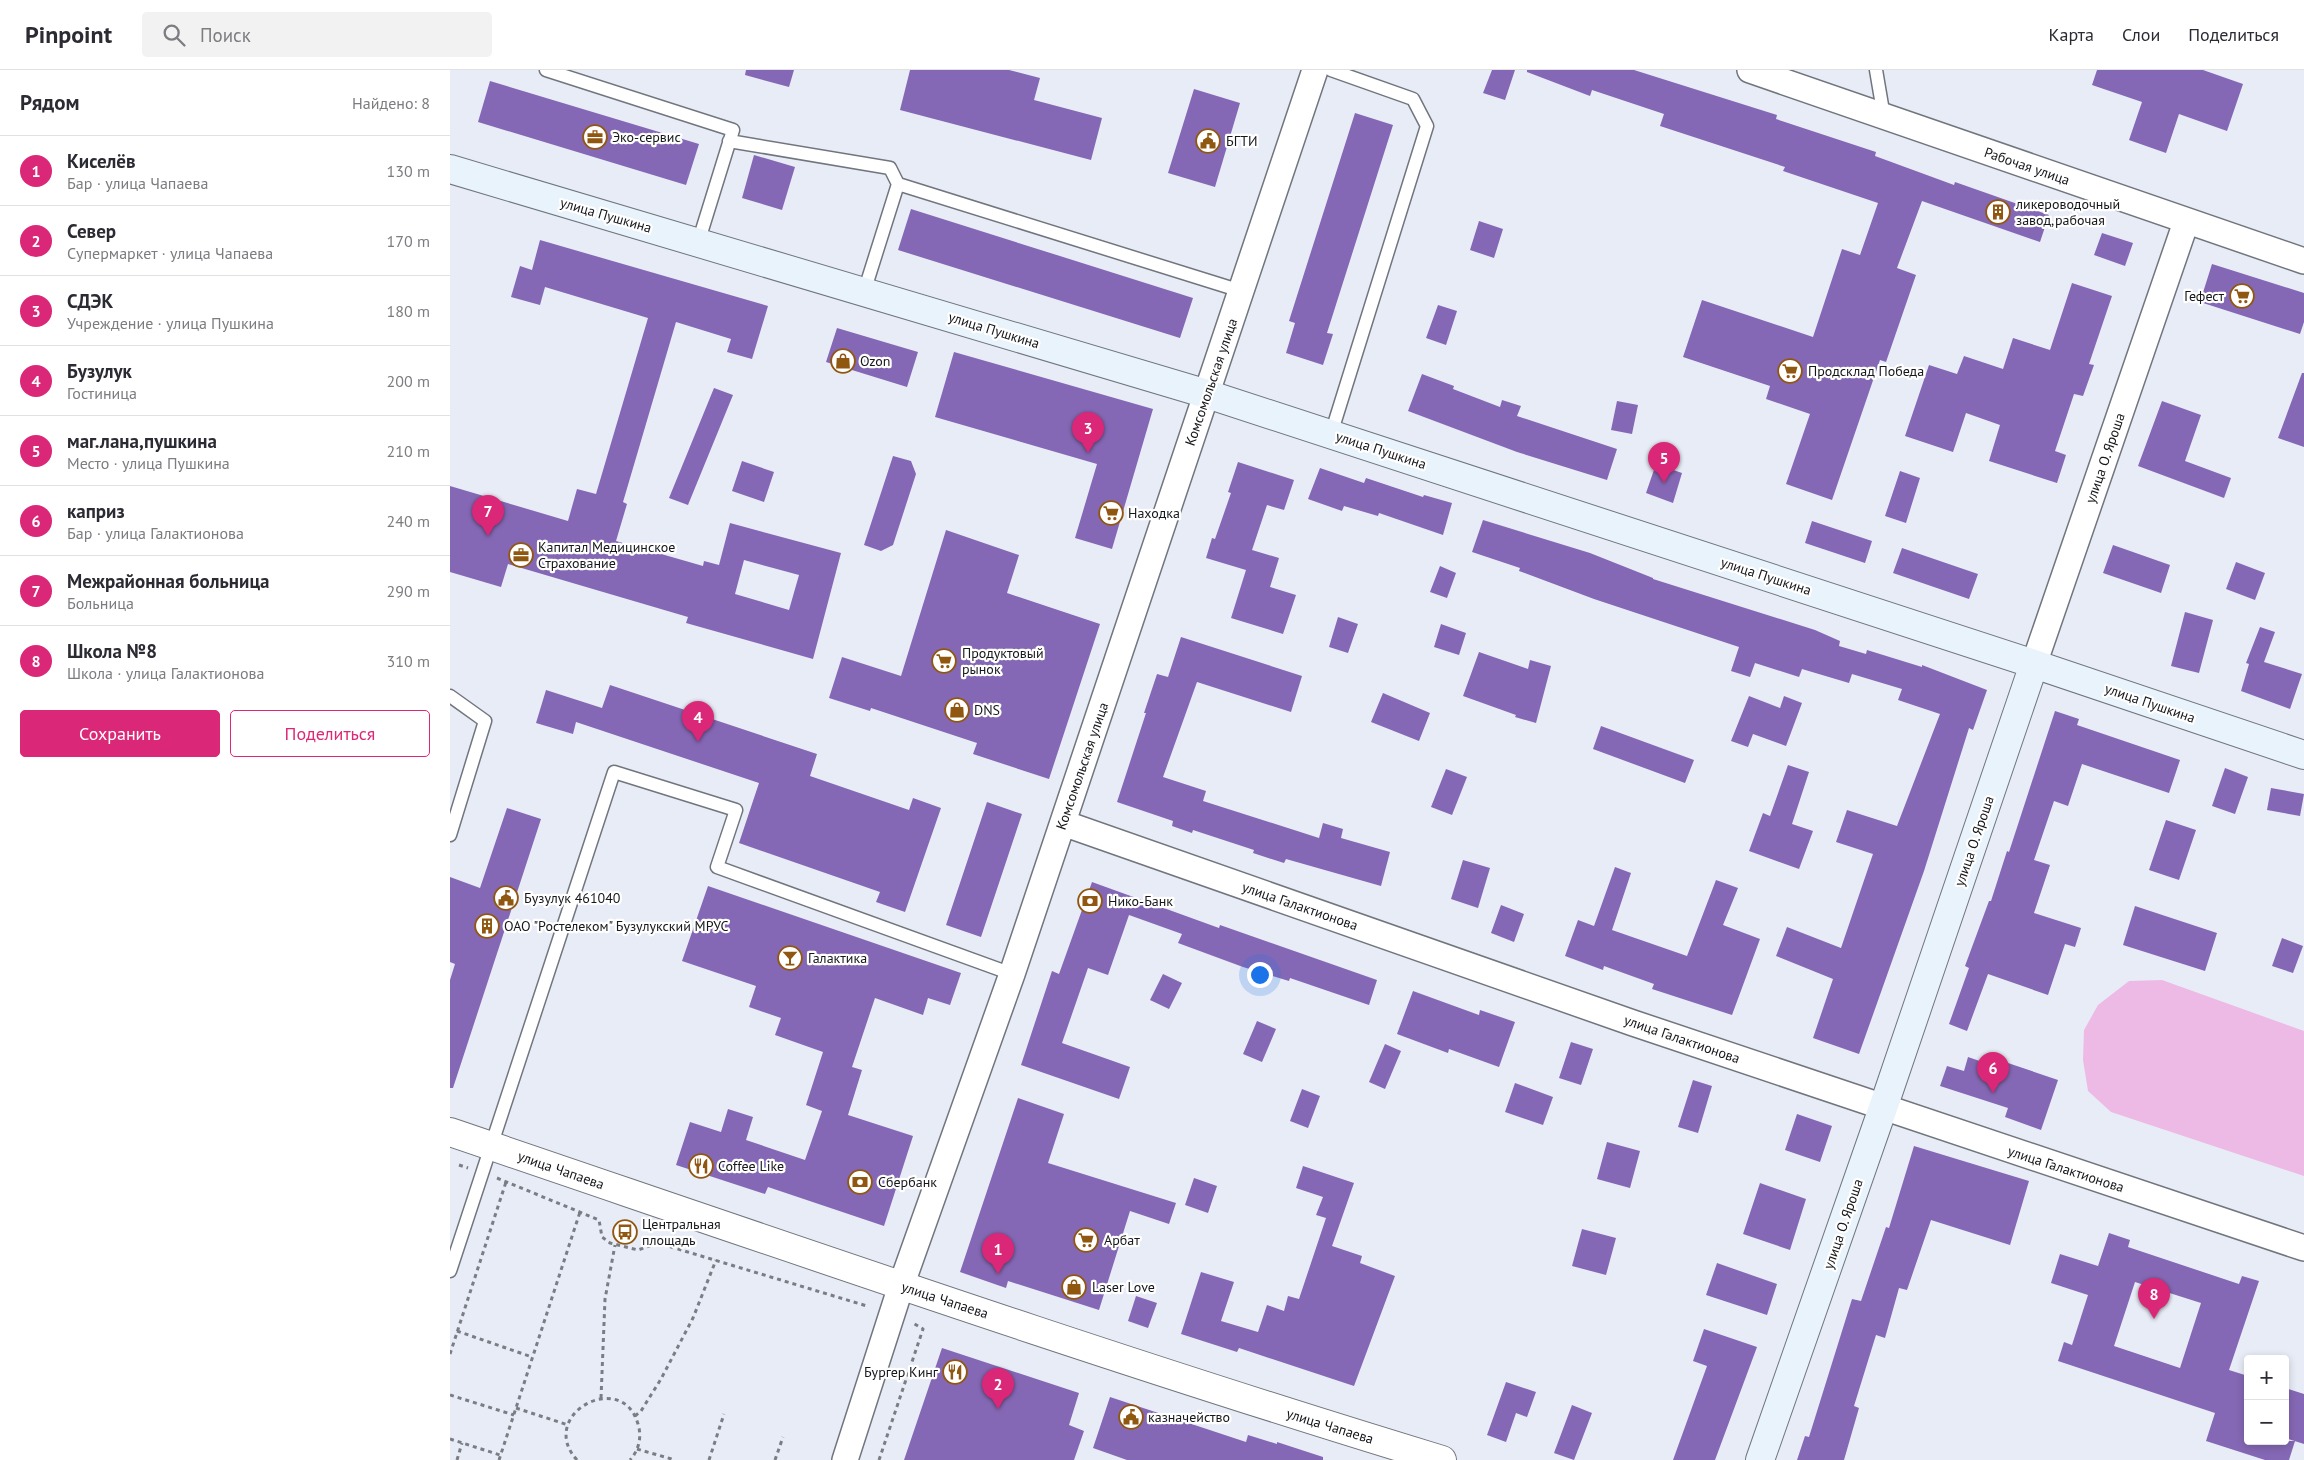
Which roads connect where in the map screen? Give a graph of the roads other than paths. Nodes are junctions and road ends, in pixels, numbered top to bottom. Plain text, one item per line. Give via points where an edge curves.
1 (546, 70) edge
2 (1315, 70) edge
3 (1331, 70) edge
4 (1750, 70) edge
5 (1876, 70) edge
6 (1884, 116) junction
7 (729, 140) junction
8 (450, 169) edge
9 (898, 184) junction
10 (2186, 222) junction
11 (698, 242) junction
12 (2304, 261) edge
13 (1242, 291) junction
14 (864, 292) junction
15 (1207, 394) junction
16 (1331, 434) junction
17 (2034, 664) junction
18 (450, 696) edge
19 (2304, 755) edge
20 (1063, 823) junction
21 (450, 835) edge
22 (1012, 974) junction
23 (1883, 1108) junction
24 (450, 1132) edge
25 (493, 1146) junction
26 (2304, 1248) edge
27 (450, 1271) edge
28 (901, 1286) junction
29 (845, 1460) edge
30 (1442, 1460) edge
31 (1760, 1460) edge

1 - 7 lane via 733,130
2 - 13 street, Комсомольская улица
3 - 16 lane via 1413,99 1427,126
4 - 6 street, Рабочая улица
5 - 6 lane
6 - 10 street, Рабочая улица
7 - 9 lane via 890,168
7 - 11 lane
8 - 11 main road, улица Пушкина
9 - 13 lane
9 - 14 lane
10 - 12 street, Рабочая улица
10 - 17 street, улица О. Яроша
11 - 14 main road, улица Пушкина
13 - 15 street, Комсомольская улица
14 - 15 main road, улица Пушкина
15 - 16 main road, улица Пушкина
15 - 20 street, Комсомольская улица
16 - 17 main road, улица Пушкина
17 - 19 main road, улица Пушкина
17 - 23 main road, улица О. Яроша
18 - 21 lane via 485,721
20 - 22 street, Комсомольская улица
20 - 23 street, улица Галактионова
22 - 25 lane via 717,867 736,810 614,772
22 - 28 street, Комсомольская улица
23 - 26 street, улица Галактионова
23 - 31 main road, улица О. Яроша
24 - 25 street, улица Чапаева
25 - 27 lane
25 - 28 street, улица Чапаева
28 - 29 street, Комсомольская улица
28 - 30 street, улица Чапаева via 1293,1415

